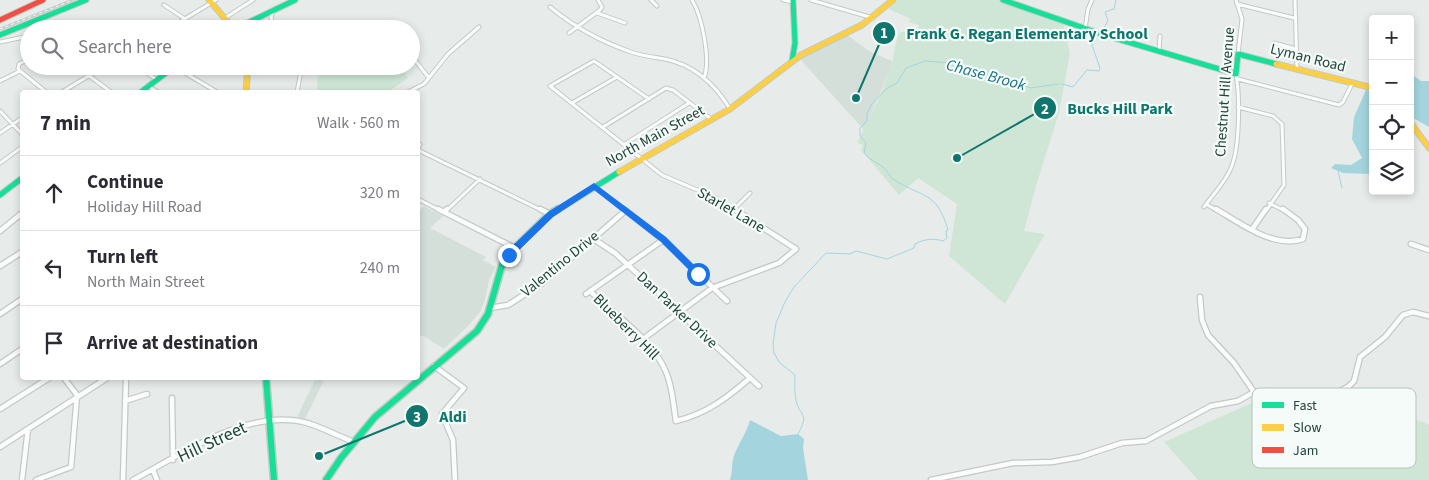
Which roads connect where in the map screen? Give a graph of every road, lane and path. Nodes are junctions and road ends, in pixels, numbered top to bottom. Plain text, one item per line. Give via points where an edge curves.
1 (43, 0) edge
2 (86, 0) edge
3 (253, 0) edge
4 (295, 0) edge
5 (598, 0) edge
6 (651, 0) edge
7 (692, 0) edge
8 (783, 0) edge
9 (811, 0) edge
10 (893, 0) edge
11 (1003, 0) edge
12 (1092, 0) edge
13 (1295, 0) edge
14 (212, 1) edge
15 (793, 1) edge
16 (1237, 2) edge
17 (164, 5) dead end
18 (657, 6) dead end
19 (550, 7) dead end
20 (273, 11) junction
21 (597, 13) junction
22 (225, 18) joint
23 (873, 18) junction
24 (1294, 18) junction
25 (185, 19) joint
26 (0, 20) edge
27 (37, 20) edge
28 (254, 20) edge
29 (272, 20) edge
30 (625, 23) dead end
31 (579, 26) junction
32 (20, 27) edge
33 (479, 27) dead end
34 (1085, 29) junction
35 (569, 33) dead end
36 (0, 35) edge
37 (1160, 36) dead end
38 (20, 38) edge
39 (0, 42) edge
40 (1274, 43) dead end
41 (1296, 49) junction
42 (1159, 50) junction
43 (1238, 54) junction
44 (792, 61) junction
45 (20, 63) edge
46 (420, 66) edge
47 (1297, 68) junction
48 (20, 71) joint
49 (25, 75) edge
50 (150, 75) edge
51 (163, 75) edge
52 (190, 75) edge
53 (247, 75) edge
54 (300, 75) edge
55 (88, 76) joint
56 (617, 77) junction
57 (1237, 77) junction
58 (429, 78) junction
59 (704, 78) junction
60 (157, 80) junction
61 (0, 81) edge
62 (1353, 82) junction
63 (149, 86) junction
64 (550, 86) joint
65 (1369, 87) edge
66 (44, 90) edge
67 (65, 90) edge
68 (108, 90) edge
69 (144, 90) edge
70 (155, 90) edge
71 (214, 90) edge
72 (246, 90) edge
73 (297, 90) edge
74 (412, 90) edge
75 (649, 99) junction
76 (689, 102) junction
77 (572, 103) junction
78 (1238, 107) junction
79 (730, 109) junction
80 (0, 111) edge
81 (20, 119) edge
82 (712, 119) junction
83 (12, 124) junction
84 (603, 127) junction
85 (1414, 127) edge
86 (20, 132) edge
87 (0, 133) edge
88 (625, 144) junction
89 (1429, 148) edge
90 (20, 149) edge
91 (420, 151) edge
92 (640, 159) junction
93 (0, 164) edge
94 (480, 179) junction
95 (20, 180) edge
96 (594, 186) junction
97 (750, 193) dead end
98 (0, 195) edge
99 (420, 200) edge
100 (1269, 203) junction
101 (734, 209) junction
102 (625, 210) junction
103 (444, 212) junction
104 (550, 214) junction
105 (20, 215) edge
106 (1253, 228) junction
107 (0, 231) edge
108 (592, 238) junction
109 (664, 240) junction
110 (1411, 244) dead end
111 (515, 248) junction
112 (1429, 250) edge
113 (20, 253) edge
114 (628, 264) junction
115 (0, 266) edge
116 (712, 288) junction
117 (1200, 297) dead end
118 (20, 300) edge
119 (727, 301) dead end
120 (490, 308) junction
121 (678, 312) junction
122 (0, 314) edge
123 (1429, 316) edge
124 (642, 340) junction
125 (20, 351) edge
126 (0, 364) edge
127 (434, 366) junction
128 (420, 378) edge
129 (750, 378) junction
130 (46, 380) edge
131 (66, 380) edge
132 (104, 380) edge
133 (126, 380) edge
134 (266, 380) edge
135 (418, 380) edge
136 (759, 386) dead end
137 (1346, 388) edge
138 (1252, 389) edge
139 (1252, 393) edge
140 (147, 394) dead end
141 (78, 395) junction
142 (172, 398) dead end
143 (125, 401) junction
144 (0, 409) edge
145 (270, 420) junction
146 (28, 429) junction
147 (352, 441) junction
148 (0, 447) edge
149 (173, 460) junction
150 (153, 470) junction
151 (22, 480) edge
152 (36, 480) edge
153 (123, 480) edge
154 (133, 480) edge
155 (157, 480) edge
156 (274, 480) edge
157 (326, 480) edge
158 (455, 480) edge
159 (931, 480) edge

1 - 26 main road
2 - 27 main road
3 - 22 street
4 - 20 main road
5 - 21 street via 602,8
6 - 18 street
7 - 59 street via 698,11 708,58
8 - 15 street
9 - 23 street
10 - 23 main road, North Main Street
11 - 34 main road
12 - 34 street
13 - 24 street
14 - 22 main road
14 - 25 street
15 - 44 main road via 795,43
16 - 24 street
16 - 43 street, Chestnut Hill Avenue via 1242,24
17 - 25 street
19 - 31 street via 562,18
20 - 28 main road
20 - 29 street
21 - 30 street
21 - 31 street
23 - 44 main road, North Main Street
24 - 41 street
31 - 35 street
31 - 59 street via 624,50 676,62
32 - 36 main road
33 - 58 street via 451,50
34 - 42 main road
37 - 42 street
38 - 39 street
40 - 41 street
41 - 47 street
42 - 57 main road
43 - 47 main road, Lyman Road
43 - 57 main road, Chestnut Hill Avenue
44 - 79 main road, North Main Street
45 - 48 street via 17,65
46 - 58 street
47 - 62 main road, Lyman Road
48 - 61 street
49 - 66 street
50 - 60 street
51 - 60 main road
52 - 71 street
53 - 72 main road
54 - 73 street
55 - 67 street
55 - 68 street
56 - 64 street via 594,61
56 - 75 street
56 - 77 street
57 - 62 street via 1339,104
57 - 78 street, Chestnut Hill Avenue
58 - 74 street
59 - 79 street via 721,93
60 - 63 main road
62 - 65 main road, Lyman Road
63 - 69 main road
63 - 70 street
64 - 77 street
75 - 76 street via 666,88
75 - 84 street
76 - 82 street
76 - 88 street
77 - 84 street
78 - 100 street via 1272,116 1282,124 1284,185
78 - 106 street, Chestnut Hill Avenue via 1232,168 1205,206
79 - 82 main road, North Main Street
80 - 83 street
81 - 83 street
82 - 92 main road, North Main Street
83 - 86 street
83 - 87 street
84 - 88 street
85 - 89 main road
88 - 92 street
90 - 93 street
91 - 94 street
92 - 96 main road, North Main Street
92 - 101 street, Starlet Lane via 662,175
94 - 103 street
94 - 104 street
95 - 98 main road
96 - 102 street
96 - 104 main road, North Main Street
97 - 101 street
99 - 103 street
100 - 106 street
100 - 106 street via 1302,223 1305,229 1303,239 1283,242
101 - 116 street, Starlet Lane via 796,250 779,263
102 - 108 street, Valentino Drive
102 - 109 street
103 - 111 street
104 - 111 main road, North Main Street
105 - 107 street
108 - 114 street, Dan Parker Drive
108 - 120 street, Valentino Drive via 534,288 508,305
109 - 114 street
109 - 116 street
110 - 112 street
111 - 120 main road, North Main Street via 498,274
113 - 115 street
114 - 121 street, Dan Parker Drive
114 - 124 street, Blueberry Hill via 588,293
116 - 119 street
116 - 121 street
117 - 138 street via 1203,328
118 - 122 street
120 - 127 main road, North Main Street via 477,331
121 - 124 street
121 - 129 street, Dan Parker Drive
123 - 137 street via 1413,312 1403,315 1385,337 1360,358 1354,381
124 - 129 street, Blueberry Hill via 657,354 665,369 676,421 707,412
125 - 126 street
127 - 128 main road, North Main Street
127 - 158 street via 464,389 442,414 453,440
129 - 136 street, Dan Parker Drive
130 - 144 street
131 - 141 street
132 - 141 street
133 - 143 street
134 - 145 main road
135 - 147 main road, North Main Street
139 - 159 street via 1238,401 1211,406 1146,441 1122,442 1080,457 1013,463
140 - 143 street
141 - 146 street
141 - 152 street via 71,467
142 - 149 street
143 - 153 street
145 - 147 street, Hill Street via 298,421
145 - 149 street, Hill Street via 237,428
145 - 156 main road
146 - 148 street
146 - 151 street
147 - 157 main road, North Main Street
149 - 150 street, Hill Street
150 - 154 street, Hill Street
150 - 155 street

